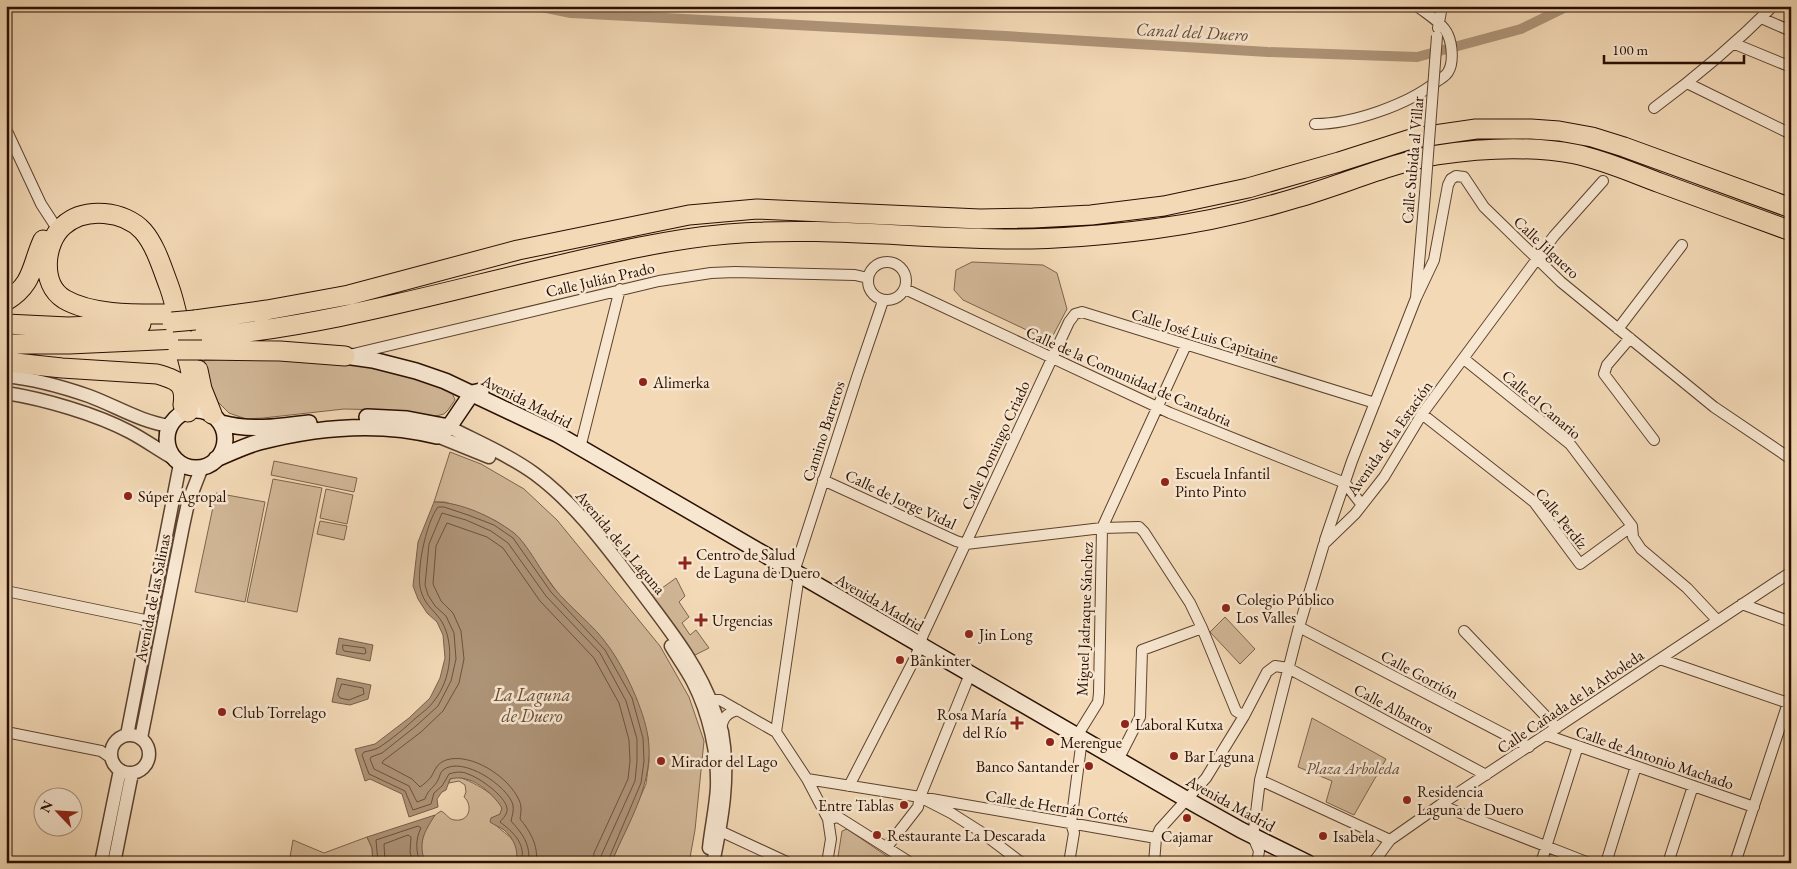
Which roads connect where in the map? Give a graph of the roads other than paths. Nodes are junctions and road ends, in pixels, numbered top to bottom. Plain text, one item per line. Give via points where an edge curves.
1 (1417, 6) edge
2 (1442, 6) edge
3 (1773, 6) edge
4 (1761, 18) junction
5 (1439, 24) junction
6 (1791, 30) edge
7 (1735, 44) junction
8 (1791, 68) edge
9 (1687, 83) junction
10 (1654, 108) dead end
11 (1314, 124) dead end
12 (6, 129) edge
13 (1791, 134) edge
14 (1451, 179) joint
15 (1603, 181) dead end
16 (1791, 208) edge
17 (54, 224) junction
18 (1791, 232) edge
19 (1682, 245) dead end
20 (1537, 260) junction
21 (868, 278) junction
22 (620, 289) junction
23 (905, 289) junction
24 (1416, 298) junction
25 (6, 301) edge
26 (883, 301) junction
27 (6, 324) edge
28 (1618, 329) junction
29 (198, 330) junction
30 (175, 331) junction
31 (1630, 338) junction
32 (6, 344) edge
33 (1186, 345) junction
34 (345, 356) junction
35 (1052, 358) junction
36 (1464, 359) junction
37 (6, 360) edge
38 (6, 376) edge
39 (6, 393) edge
40 (472, 393) junction
41 (1375, 402) junction
42 (1157, 408) junction
43 (1422, 414) junction
44 (180, 418) junction
45 (216, 418) junction
46 (449, 427) junction
47 (437, 436) junction
48 (1654, 440) dead end
49 (580, 448) junction
50 (216, 459) junction
51 (1791, 459) edge
52 (176, 461) junction
53 (202, 466) junction
54 (823, 480) junction
55 (1344, 483) junction
56 (1362, 504) junction
57 (1632, 526) junction
58 (1102, 528) junction
59 (966, 544) junction
60 (1324, 544) junction
61 (1791, 572) edge
62 (797, 574) junction
63 (6, 591) edge
64 (1742, 604) junction
65 (1717, 620) junction
66 (150, 621) junction
67 (1791, 622) edge
68 (1299, 627) junction
69 (1202, 628) junction
70 (1464, 631) dead end
71 (920, 645) junction
72 (1660, 659) junction
73 (1288, 668) junction
74 (970, 674) junction
75 (706, 702) junction
76 (1789, 703) edge
77 (738, 710) junction
78 (1244, 716) junction
79 (1557, 728) junction
80 (721, 729) junction
81 (6, 732) edge
82 (776, 732) junction
83 (127, 735) junction
84 (1546, 735) junction
85 (1079, 737) junction
86 (141, 738) junction
87 (1578, 746) junction
88 (1528, 747) junction
89 (108, 752) junction
90 (1118, 760) junction
91 (1636, 766) junction
92 (126, 772) junction
93 (1486, 775) junction
94 (807, 779) junction
95 (1260, 780) junction
96 (849, 786) junction
97 (1694, 786) junction
98 (920, 798) junction
99 (1187, 800) junction
100 (1440, 805) junction
101 (1754, 807) junction
102 (952, 809) junction
103 (828, 819) junction
104 (1071, 823) junction
105 (720, 831) junction
106 (1253, 836) junction
107 (1156, 838) junction
108 (1390, 840) junction
109 (887, 848) junction
110 (1547, 848) junction
111 (1291, 860) edge
112 (101, 863) edge
113 (114, 863) edge
114 (706, 863) edge
115 (713, 863) edge
116 (789, 863) edge
117 (827, 863) edge
118 (911, 863) edge
119 (1022, 863) edge
120 (1069, 863) edge
121 (1154, 863) edge
122 (1257, 863) edge
123 (1308, 863) edge
124 (1373, 863) edge
125 (1542, 863) edge
126 (1589, 863) edge
127 (1606, 863) edge
128 (1668, 863) edge
129 (1735, 863) edge

1 - 5 street
2 - 5 street, Calle Subida al Villar
3 - 4 street
4 - 6 street
4 - 7 street
5 - 11 street via 1448,34 1452,57 1448,72 1422,93 1357,117 1330,124
5 - 24 street, Calle Subida al Villar, bridge
7 - 8 street
7 - 9 street
9 - 10 street
9 - 13 street
12 - 17 street via 41,204
14 - 20 street, Calle Jilguero via 1464,177 1484,208
14 - 24 street, Calle Subida al Villar via 1434,260
15 - 20 street, Avenida de la Estación
16 - 29 highway via 1592,137 1531,129 1476,129 1414,138 1248,188 1164,206 1091,215 980,219 757,209 689,215 518,250 348,295 249,313
17 - 25 highway via 47,232 25,286
17 - 45 highway via 74,210 92,204 110,204 144,220 164,250 179,291 202,389
18 - 29 highway via 1578,154 1484,149 1435,155 1295,199 1228,216 1158,228 1087,236 1014,239 798,231 727,234 657,244 278,328
19 - 28 street
20 - 28 street, Calle Jilguero
20 - 36 street, Avenida de la Estación
21 - 22 street, Calle Julián Prado via 727,272
21 - 23 street via 873,267 891,262 904,272
21 - 26 street via 869,290
22 - 34 street, Calle Julián Prado
22 - 49 street
23 - 26 street via 896,299
23 - 35 street, Calle de la Comunidad de Cantabria
24 - 41 street, Calle Subida al Villar
26 - 54 street, Camino Barreros
27 - 30 highway
28 - 31 street, Calle Jilguero
29 - 30 highway
29 - 30 highway
29 - 34 highway via 280,351
30 - 32 highway via 69,344
30 - 37 highway via 115,354
30 - 44 highway via 138,314 76,305 54,290 47,261 55,236 64,225 96,213 113,214 143,230 156,254 174,304 192,384
31 - 48 street via 1607,365 1604,374
31 - 51 street, Calle Jilguero via 1714,407
33 - 35 street, Calle José Luis Capitaine via 1082,312 1071,317
33 - 41 street, Calle José Luis Capitaine
33 - 42 street
34 - 40 main road, Avenida Madrid via 416,370
35 - 42 street, Calle de la Comunidad de Cantabria
35 - 59 street, Calle Domingo Criado
36 - 43 street, Avenida de la Estación
36 - 57 street, Calle el Canario via 1570,444
37 - 44 highway via 62,368 158,374 180,384 184,391
38 - 44 street via 38,381 89,396 155,424
39 - 52 street via 88,415 130,432
40 - 46 main road
40 - 49 main road, Avenida Madrid via 484,391 507,399
41 - 55 street, Calle Subida al Villar
42 - 55 street, Calle de la Comunidad de Cantabria
42 - 58 street
43 - 56 street, Avenida de la Estación via 1384,477
43 - 57 street, Calle Perdíz via 1534,502 1580,564
44 - 45 main road via 199,410
44 - 52 main road via 167,434 166,442
45 - 46 main road, Avenida de la Laguna via 247,428 268,429 375,417
45 - 50 main road via 224,430 225,444
46 - 47 main road
46 - 75 street, Avenida de la Laguna via 535,474 574,510 608,548 674,636 702,680
47 - 50 main road, Avenida de la Laguna via 378,427 341,427 258,443
47 - 75 street, Avenida de la Laguna via 513,469 569,516 667,641
49 - 62 main road, Avenida Madrid
50 - 53 main road
52 - 53 main road via 186,467
52 - 66 street, Avenida de las Salinas
53 - 86 street, Avenida de las Salinas via 188,503
54 - 59 street, Calle de Jorge Vidal
54 - 62 street, Camino Barreros
55 - 56 street
55 - 60 street, Calle Subida al Villar
56 - 60 street, Avenida de la Estación
57 - 65 street, Calle el Canario via 1633,537 1642,549 1687,588
58 - 59 street
58 - 69 street via 1139,527 1190,602
58 - 85 street, Miguel Jadraque Sánchez via 1098,702
59 - 71 street, Calle Domingo Criado
60 - 68 street, Avenida de la Estación
61 - 64 street, Calle Cañada de la Arboleda
62 - 71 main road, Avenida Madrid
62 - 82 street, Camino Barreros
63 - 66 street
64 - 65 street, Calle Cañada de la Arboleda
64 - 67 street
65 - 72 street, Calle Cañada de la Arboleda
66 - 83 street, Avenida de las Salinas
68 - 73 street, Avenida de la Estación
68 - 88 street, Calle Gorrión
69 - 78 street via 1236,712
69 - 90 street via 1142,650 1140,718
70 - 79 street
71 - 74 main road, Avenida Madrid
71 - 96 street, Calle Domingo Criado
72 - 76 street
72 - 79 street, Calle Cañada de la Arboleda
73 - 78 street via 1275,666 1267,672
73 - 93 street, Calle Albatros
73 - 95 street, Avenida de la Estación
74 - 85 main road, Avenida Madrid
74 - 98 street
75 - 77 street via 720,700
75 - 80 street, Avenida de la Laguna
75 - 114 street, Avenida de la Laguna via 716,756 717,786
76 - 101 street
77 - 80 street via 729,712 722,721
77 - 82 street
78 - 99 street via 1206,778
79 - 84 street, Calle Cañada de la Arboleda
80 - 105 street, Avenida de la Laguna via 726,777
81 - 89 street
82 - 94 street
83 - 86 street
83 - 89 street via 119,738
84 - 87 street, Calle de Antonio Machado
84 - 88 street, Calle Cañada de la Arboleda
85 - 90 main road, Avenida Madrid
85 - 104 street
86 - 92 street via 149,751 147,762 141,770
87 - 91 street, Calle de Antonio Machado
87 - 110 street
88 - 93 street, Calle Cañada de la Arboleda
89 - 92 street via 114,764
90 - 99 main road, Avenida Madrid
91 - 97 street, Calle de Antonio Machado
91 - 127 street
92 - 112 street
92 - 113 street
93 - 100 street, Calle Cañada de la Arboleda
94 - 96 street
94 - 103 street
95 - 106 street, Avenida de la Estación
95 - 108 street
96 - 98 street
97 - 101 street, Calle de Antonio Machado
97 - 128 street
98 - 102 street
98 - 109 street via 918,807
99 - 106 main road, Avenida Madrid
99 - 107 street via 1160,829
100 - 108 street, Calle Cañada de la Arboleda
100 - 110 street
101 - 129 street
102 - 104 street, Calle de Hernán Cortés
102 - 119 street
103 - 109 street via 838,817
103 - 117 street via 831,839
104 - 107 street, Calle de Hernán Cortés
104 - 120 street via 1074,832
105 - 115 street, Avenida de la Laguna
105 - 116 street
106 - 111 main road, Avenida Madrid
106 - 122 street, Avenida de la Estación via 1259,852
107 - 121 street
108 - 124 street, Calle Cañada de la Arboleda
109 - 118 street
110 - 125 street
110 - 126 street
111 - 123 main road, Avenida Madrid

